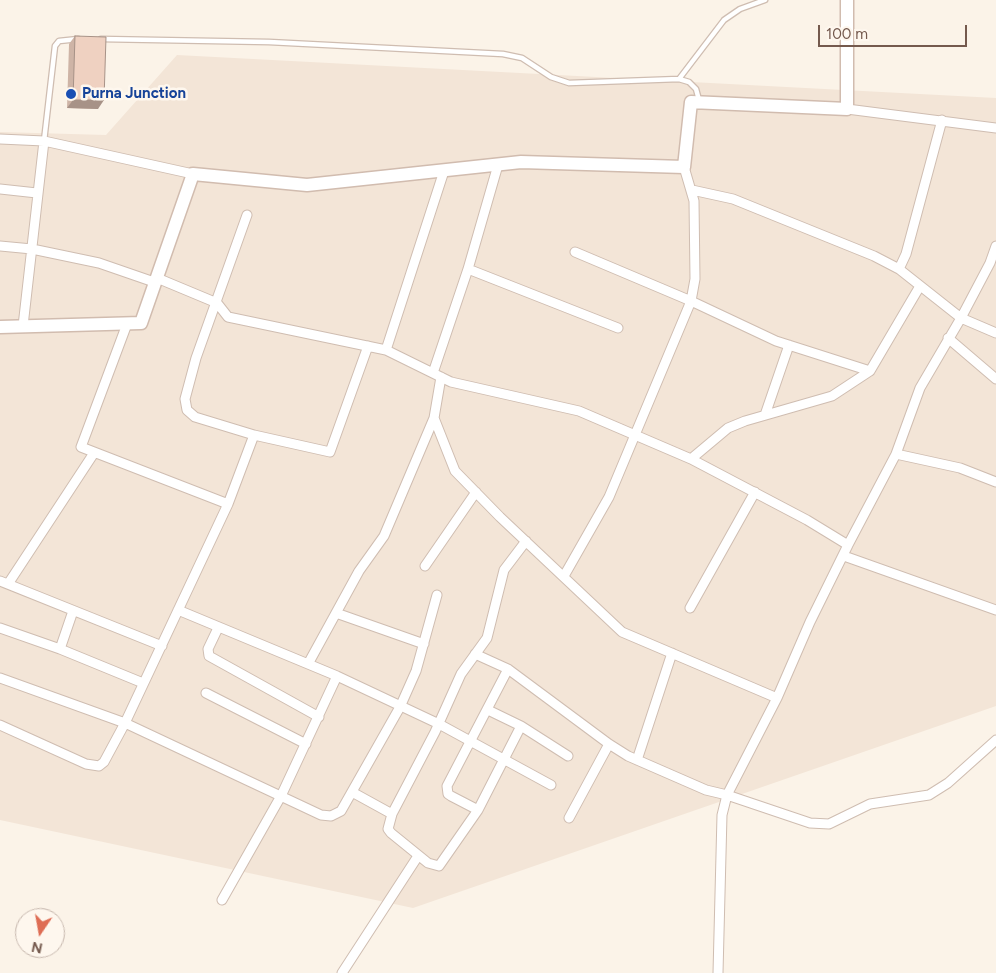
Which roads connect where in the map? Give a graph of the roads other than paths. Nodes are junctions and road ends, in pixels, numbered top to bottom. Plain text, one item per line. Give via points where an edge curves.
1 (765, 0) edge
2 (847, 0) edge
3 (88, 39) edge
4 (97, 39) edge
5 (679, 79) junction
6 (700, 102) junction
7 (847, 109) junction
8 (942, 120) junction
9 (996, 128) edge
10 (0, 139) edge
11 (44, 141) junction
12 (498, 164) junction
13 (684, 167) junction
14 (444, 170) junction
15 (193, 174) junction
16 (0, 189) edge
17 (692, 190) junction
18 (37, 193) junction
19 (247, 214) dead end
20 (0, 246) edge
21 (996, 246) edge
22 (32, 249) junction
23 (575, 252) dead end
24 (468, 269) junction
25 (899, 269) junction
26 (156, 280) junction
27 (920, 286) junction
28 (691, 301) junction
29 (217, 303) junction
30 (961, 318) junction
31 (127, 324) junction
32 (22, 326) junction
33 (0, 327) edge
34 (618, 328) dead end
35 (996, 333) edge
36 (948, 338) junction
37 (789, 345) junction
38 (368, 346) junction
39 (386, 350) junction
40 (870, 371) junction
41 (437, 375) junction
42 (996, 379) edge
43 (765, 415) junction
44 (434, 418) junction
45 (254, 434) junction
46 (636, 435) junction
47 (94, 453) junction
48 (896, 454) junction
49 (691, 459) junction
50 (996, 482) edge
51 (476, 492) junction
52 (755, 492) junction
53 (228, 504) junction
54 (526, 540) junction
55 (848, 545) junction
56 (844, 556) junction
57 (425, 566) dead end
58 (564, 576) junction
59 (4, 582) edge
60 (437, 595) dead end
61 (690, 608) dead end
62 (74, 610) junction
63 (178, 610) junction
64 (996, 610) edge
65 (336, 613) junction
66 (0, 628) edge
67 (218, 628) junction
68 (424, 644) junction
69 (162, 646) junction
70 (60, 649) junction
71 (672, 653) junction
72 (475, 654) junction
73 (308, 664) junction
74 (508, 669) junction
75 (337, 676) junction
76 (0, 678) edge
77 (144, 684) junction
78 (206, 693) dead end
79 (777, 698) junction
80 (400, 707) junction
81 (488, 710) junction
82 (319, 717) junction
83 (125, 723) junction
84 (439, 724) junction
85 (0, 725) edge
86 (521, 726) junction
87 (996, 740) edge
88 (472, 741) junction
89 (306, 744) junction
90 (609, 744) junction
91 (568, 756) dead end
92 (504, 758) junction
93 (637, 760) junction
94 (551, 785) dead end
95 (352, 792) junction
96 (727, 795) junction
97 (280, 796) junction
98 (478, 810) junction
99 (392, 814) junction
100 (569, 818) dead end
101 (418, 856) junction
102 (222, 900) dead end
103 (342, 973) edge
104 (718, 973) edge

1 - 5 lane via 740,9 724,20
2 - 7 main road
3 - 11 lane via 68,39 59,41 55,46
4 - 5 lane via 269,42 466,51 515,56 551,78 569,83
5 - 6 lane via 689,82
6 - 7 main road
6 - 13 main road via 691,102
7 - 8 street
8 - 9 street
8 - 25 street via 906,254
10 - 11 street
11 - 15 street
11 - 18 street
12 - 13 main road
12 - 14 main road
12 - 24 street
13 - 17 street
14 - 15 main road via 307,185
14 - 39 street
15 - 26 main road
16 - 18 street
17 - 25 street via 759,209
17 - 28 street via 695,278
18 - 22 street
19 - 29 street
20 - 22 street
21 - 30 street
22 - 26 street via 100,263
22 - 32 street
23 - 28 street
24 - 34 street
24 - 41 street
25 - 27 street
26 - 29 street
26 - 31 main road via 141,323
27 - 30 street
27 - 40 street
28 - 37 street
28 - 46 street
29 - 38 street via 228,317
29 - 45 street via 188,386 187,410 201,419
30 - 35 street
30 - 36 street
31 - 32 main road
31 - 47 street via 81,448
32 - 33 main road
36 - 42 street
36 - 48 street via 920,388
37 - 40 street
37 - 43 street
38 - 39 street
38 - 45 street via 330,452
39 - 41 street
40 - 43 street via 832,396
41 - 44 street
41 - 46 street via 451,382 578,411
43 - 49 street via 728,428
44 - 51 street via 455,471
44 - 65 street via 384,536 359,571
45 - 53 street
46 - 49 street
46 - 58 street via 609,497
47 - 53 street
47 - 59 street
48 - 50 street via 969,470
48 - 55 street
49 - 52 street
51 - 54 street
51 - 57 street
52 - 55 street
52 - 61 street
53 - 63 street
54 - 58 street
54 - 72 street via 504,570 489,630
55 - 56 street
56 - 64 street
56 - 79 street via 810,622
58 - 71 street via 622,632
59 - 62 street
60 - 68 street
62 - 69 street
62 - 70 street
63 - 67 street
63 - 69 street
65 - 68 street
65 - 73 street
66 - 70 street
67 - 73 street
67 - 82 street via 208,649 209,656
68 - 80 street
69 - 77 street
70 - 77 street
71 - 79 street
71 - 93 street
72 - 74 street
72 - 84 street via 461,674
73 - 75 street
74 - 81 street
74 - 90 street
75 - 80 street
75 - 82 street
76 - 83 street
77 - 83 street
78 - 89 street
79 - 96 street
80 - 84 street
80 - 95 street
81 - 86 street
81 - 88 street
82 - 89 street
83 - 85 street via 99,766 86,764
83 - 97 street
84 - 88 street
84 - 99 street
86 - 91 street
86 - 92 street
87 - 96 street via 940,790 929,795 870,804 829,824 810,823
88 - 92 street
88 - 98 street via 447,790 451,796
89 - 97 street
90 - 93 street
90 - 100 street
92 - 94 street
92 - 98 street
93 - 96 street via 706,790
95 - 97 street via 342,811 331,816 321,815
95 - 99 street
96 - 104 street via 721,822
97 - 102 street
98 - 101 street via 439,866
99 - 101 street via 388,828 391,833
101 - 103 street

